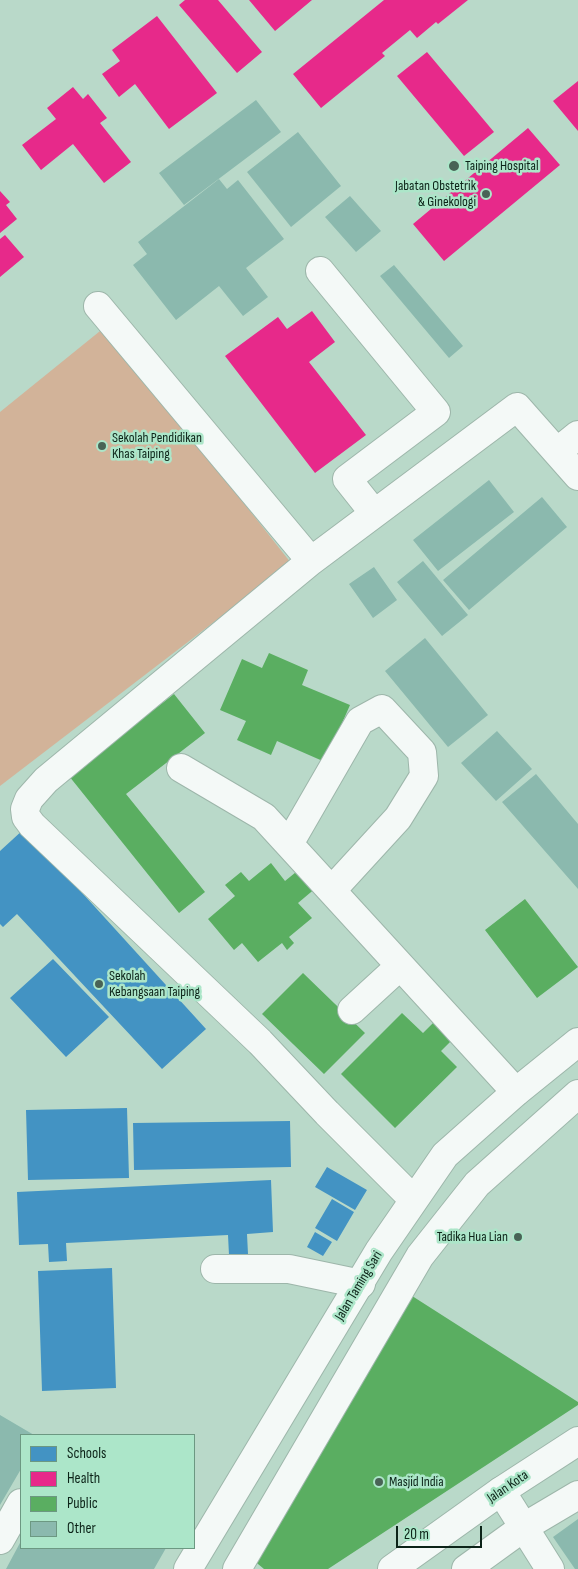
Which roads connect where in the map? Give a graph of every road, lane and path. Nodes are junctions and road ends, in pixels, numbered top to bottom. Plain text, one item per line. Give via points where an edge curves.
1 (320, 271) dead end
2 (98, 306) dead end
3 (578, 435) edge
4 (557, 452) junction
5 (578, 476) edge
6 (374, 513) junction
7 (311, 560) junction
8 (181, 768) dead end
9 (289, 844) junction
10 (332, 890) junction
11 (400, 966) junction
12 (352, 1010) dead end
13 (578, 1042) edge
14 (516, 1092) junction
15 (578, 1094) edge
16 (413, 1199) junction
17 (215, 1269) dead end
18 (361, 1284) junction
19 (578, 1442) edge
20 (501, 1491) junction
21 (578, 1495) edge
22 (20, 1505) edge
23 (524, 1527) junction
24 (0, 1540) edge
25 (188, 1569) edge
26 (237, 1569) edge
27 (392, 1569) edge
28 (466, 1569) edge
29 (550, 1569) edge

1 - 6 main road via 436,412 347,479
2 - 7 main road
3 - 4 main road
4 - 5 main road
4 - 6 main road via 517,407
6 - 7 main road
7 - 16 main road via 46,780 29,799 26,817 260,1042
8 - 9 main road via 264,817
9 - 10 main road
9 - 10 main road via 360,721 382,709 422,752 424,776 398,818
10 - 11 main road
11 - 12 main road
11 - 14 main road
13 - 14 main road, Jalan Taming Sari
14 - 16 main road, Jalan Taming Sari via 445,1155
15 - 26 main road via 477,1184 420,1256
16 - 18 main road, Jalan Taming Sari
17 - 18 main road via 289,1269
18 - 25 main road, Jalan Taming Sari
19 - 20 main road, Jalan Kota
20 - 23 main road
20 - 27 main road, Jalan Kota
21 - 23 main road
22 - 24 main road
23 - 28 main road
23 - 29 main road

